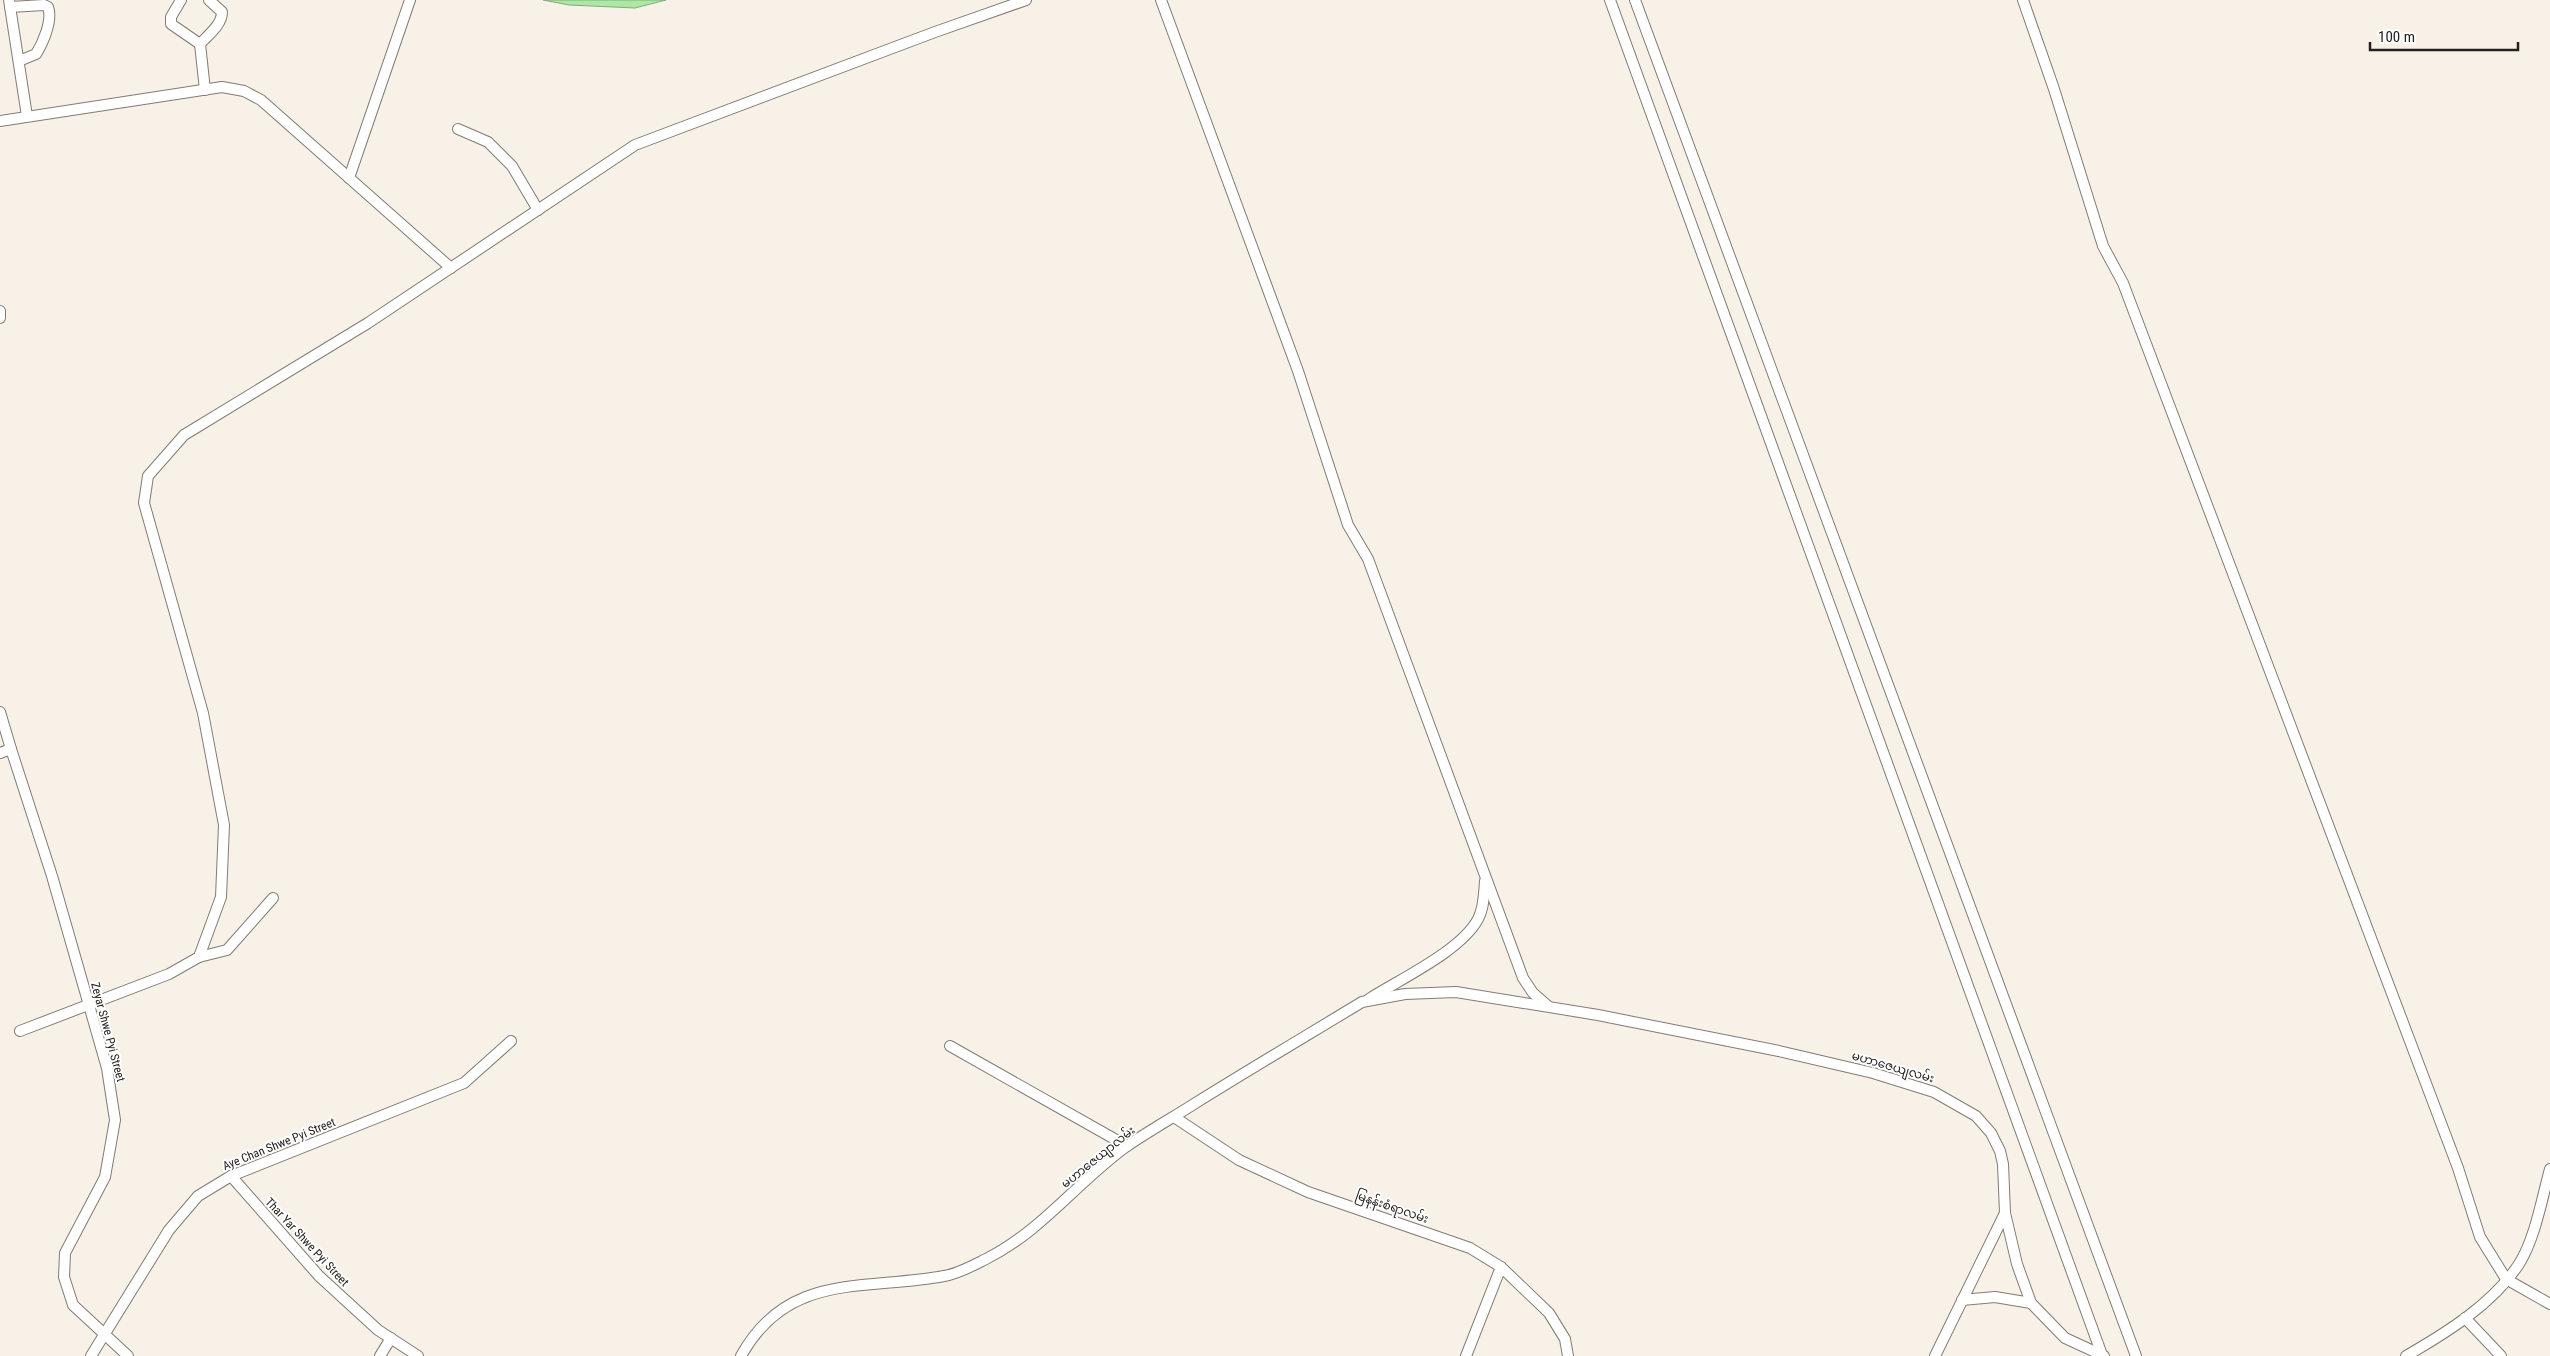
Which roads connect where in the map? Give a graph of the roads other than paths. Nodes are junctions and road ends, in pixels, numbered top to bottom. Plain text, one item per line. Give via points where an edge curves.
1 (182, 0) edge
2 (209, 0) edge
3 (410, 0) edge
4 (1026, 0) edge
5 (1161, 0) edge
6 (1610, 0) edge
7 (1635, 0) edge
8 (2023, 0) edge
9 (9, 4) edge
10 (200, 44) junction
11 (19, 61) junction
12 (205, 90) junction
13 (27, 116) junction
14 (0, 120) edge
15 (458, 128) dead end
16 (349, 178) junction
17 (538, 210) junction
18 (450, 268) junction
19 (0, 311) edge
20 (0, 318) edge
21 (0, 712) edge
22 (11, 749) junction
23 (0, 753) edge
24 (1486, 878) junction
25 (273, 898) dead end
26 (199, 957) junction
27 (1362, 1002) junction
28 (1513, 1002) joint
29 (88, 1005) junction
30 (1549, 1006) junction
31 (20, 1032) dead end
32 (511, 1041) dead end
33 (950, 1046) dead end
34 (1174, 1117) junction
35 (1127, 1146) junction
36 (2550, 1169) edge
37 (231, 1176) junction
38 (2005, 1213) junction
39 (1502, 1267) junction
40 (2506, 1279) junction
41 (1962, 1300) junction
42 (2031, 1304) junction
43 (2550, 1304) edge
44 (2465, 1318) junction
45 (104, 1336) junction
46 (391, 1338) junction
47 (91, 1356) edge
48 (128, 1356) edge
49 (380, 1356) edge
50 (418, 1356) edge
51 (741, 1356) edge
52 (1466, 1356) edge
53 (1568, 1356) edge
54 (1935, 1356) edge
55 (2103, 1356) edge
56 (2136, 1356) edge
57 (2406, 1356) edge
58 (2501, 1356) edge

1 - 10 street via 171,24
2 - 10 street via 222,12 222,17
3 - 16 street
4 - 17 street via 635,145
5 - 24 street via 1298,371 1348,525 1368,559
6 - 55 street
7 - 56 street
8 - 40 street via 2103,246 2123,284 2458,1168 2480,1236
9 - 11 street
9 - 11 street via 44,5 50,12 45,35 36,54
10 - 12 street
11 - 13 street
12 - 13 street
12 - 16 street via 222,88 254,95
13 - 14 street
15 - 17 street via 488,142 512,166
16 - 18 street
17 - 18 street
18 - 26 street via 368,324 184,435 148,476 144,503 204,713 224,825 221,897
19 - 20 street
21 - 22 street, Zeyar Shwe Pyi Street
22 - 23 street
22 - 29 street, Zeyar Shwe Pyi Street via 52,876
24 - 27 street via 1478,918 1467,935
24 - 30 street via 1523,978 1533,993
25 - 26 street via 227,950
26 - 29 street via 169,974
27 - 28 street, မဟာဇေယျာလမ်း via 1405,994 1456,992
27 - 34 street, မဟာဇေယျာလမ်း
28 - 30 street, မဟာဇေယျလမ်း
29 - 31 street
29 - 45 street, Zeyar Shwe Pyi Street via 107,1068 115,1120 105,1177 65,1254 64,1277 73,1305
30 - 38 street, မဟာဇေယျလမ်း via 1779,1051 1874,1073 1934,1092 1976,1116 1992,1133 2003,1164
32 - 37 street, Aye Chan Shwe Pyi Street via 464,1082
33 - 35 street
34 - 35 street, မဟာဇေယျာလမ်း
34 - 39 street, မြနန်းစံရာလမ်း via 1239,1160 1308,1192 1470,1248
35 - 51 street, မဟာဇေယျာလမ်း via 1033,1230 986,1259 946,1276 856,1284 810,1294 779,1311 750,1340
36 - 40 street via 2533,1229 2519,1264
37 - 45 street, Aye Chan Shwe Pyi Street via 198,1196 169,1230
37 - 46 street, Thar Yar Shwe Pyi Street via 319,1276
38 - 41 street
38 - 42 street, မဟာဇေယျလမ်း
39 - 52 street
39 - 53 street, မြနန်းစံရာလမ်း via 1549,1313 1565,1340
40 - 43 street
40 - 44 street
41 - 42 street via 1995,1297
41 - 54 street
42 - 55 street, မဟာဇေယျလမ်း via 2065,1338
44 - 57 street via 2445,1334
44 - 58 street
45 - 47 street, Aye Chan Shwe Pyi Street
45 - 48 street, Zeyar Shwe Pyi Street
46 - 49 street
46 - 50 street, Thar Yar Shwe Pyi Street

